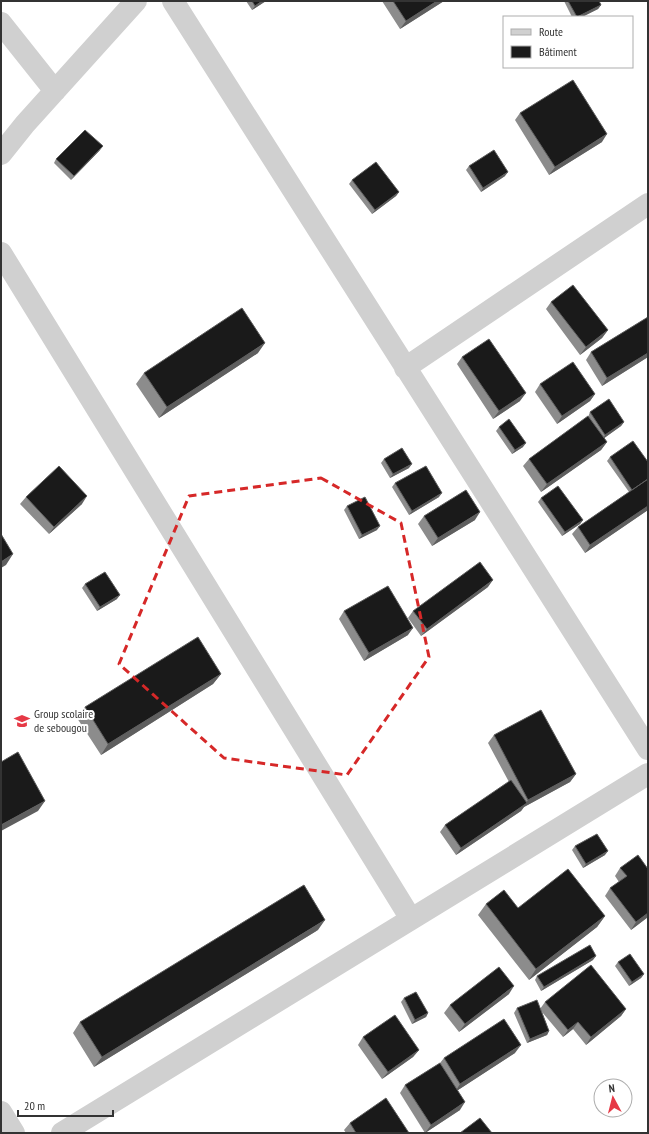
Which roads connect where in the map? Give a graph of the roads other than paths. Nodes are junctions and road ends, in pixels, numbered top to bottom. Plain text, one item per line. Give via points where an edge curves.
1 (136, 1) edge
2 (173, 1) edge
3 (1, 23) edge
4 (55, 91) junction
5 (1, 154) edge
6 (648, 204) edge
7 (1, 253) edge
8 (405, 368) junction
9 (648, 749) edge
10 (648, 774) edge
11 (410, 919) junction
12 (1, 1112) edge
13 (14, 1133) edge
14 (62, 1133) edge

1 - 4 street
2 - 8 street
3 - 4 street
4 - 5 street
6 - 8 street
7 - 11 street
8 - 9 street
10 - 11 street
11 - 14 street
12 - 13 street

